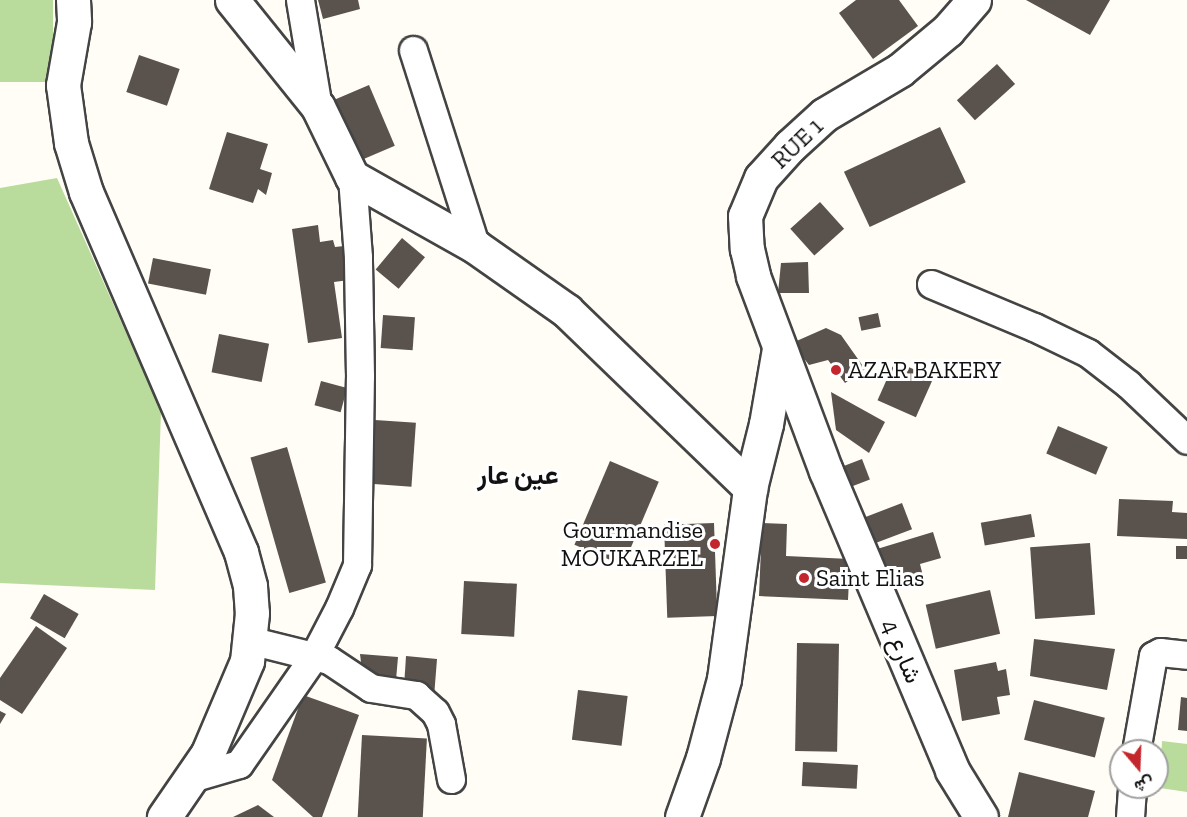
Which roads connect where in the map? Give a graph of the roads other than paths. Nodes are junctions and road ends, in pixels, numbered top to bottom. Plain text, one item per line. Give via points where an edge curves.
1 (73, 0) edge
2 (232, 0) edge
3 (300, 0) edge
4 (974, 0) edge
5 (413, 50) dead end
6 (318, 107) junction
7 (352, 177) junction
8 (476, 247) junction
9 (931, 284) dead end
10 (779, 347) junction
11 (1187, 440) edge
12 (750, 488) junction
13 (249, 640) junction
14 (1187, 655) edge
15 (314, 656) junction
16 (1138, 739) edge
17 (191, 778) junction
18 (451, 779) dead end
19 (1131, 799) edge
20 (164, 817) edge
21 (682, 817) edge
22 (981, 817) edge
23 (1130, 817) edge

1 - 13 street via 74,22 63,84 71,143 86,192 241,552 250,586
2 - 6 street
3 - 6 street
4 - 10 street, RUE 1 via 948,30 900,70 824,115 761,178 746,216 747,249
5 - 8 street
6 - 7 street
7 - 8 street
7 - 15 street via 360,376 357,565
8 - 12 street via 567,311
9 - 11 street via 1088,353 1128,384
10 - 12 street
10 - 22 street, شارع 4 via 826,471 952,770
12 - 21 street via 724,679
13 - 15 street
13 - 17 street via 247,661 208,753
14 - 16 street via 1160,652 1153,657
15 - 17 street via 239,764
15 - 18 street via 329,660 371,688 416,695 435,712 446,741
17 - 20 street
19 - 23 street

